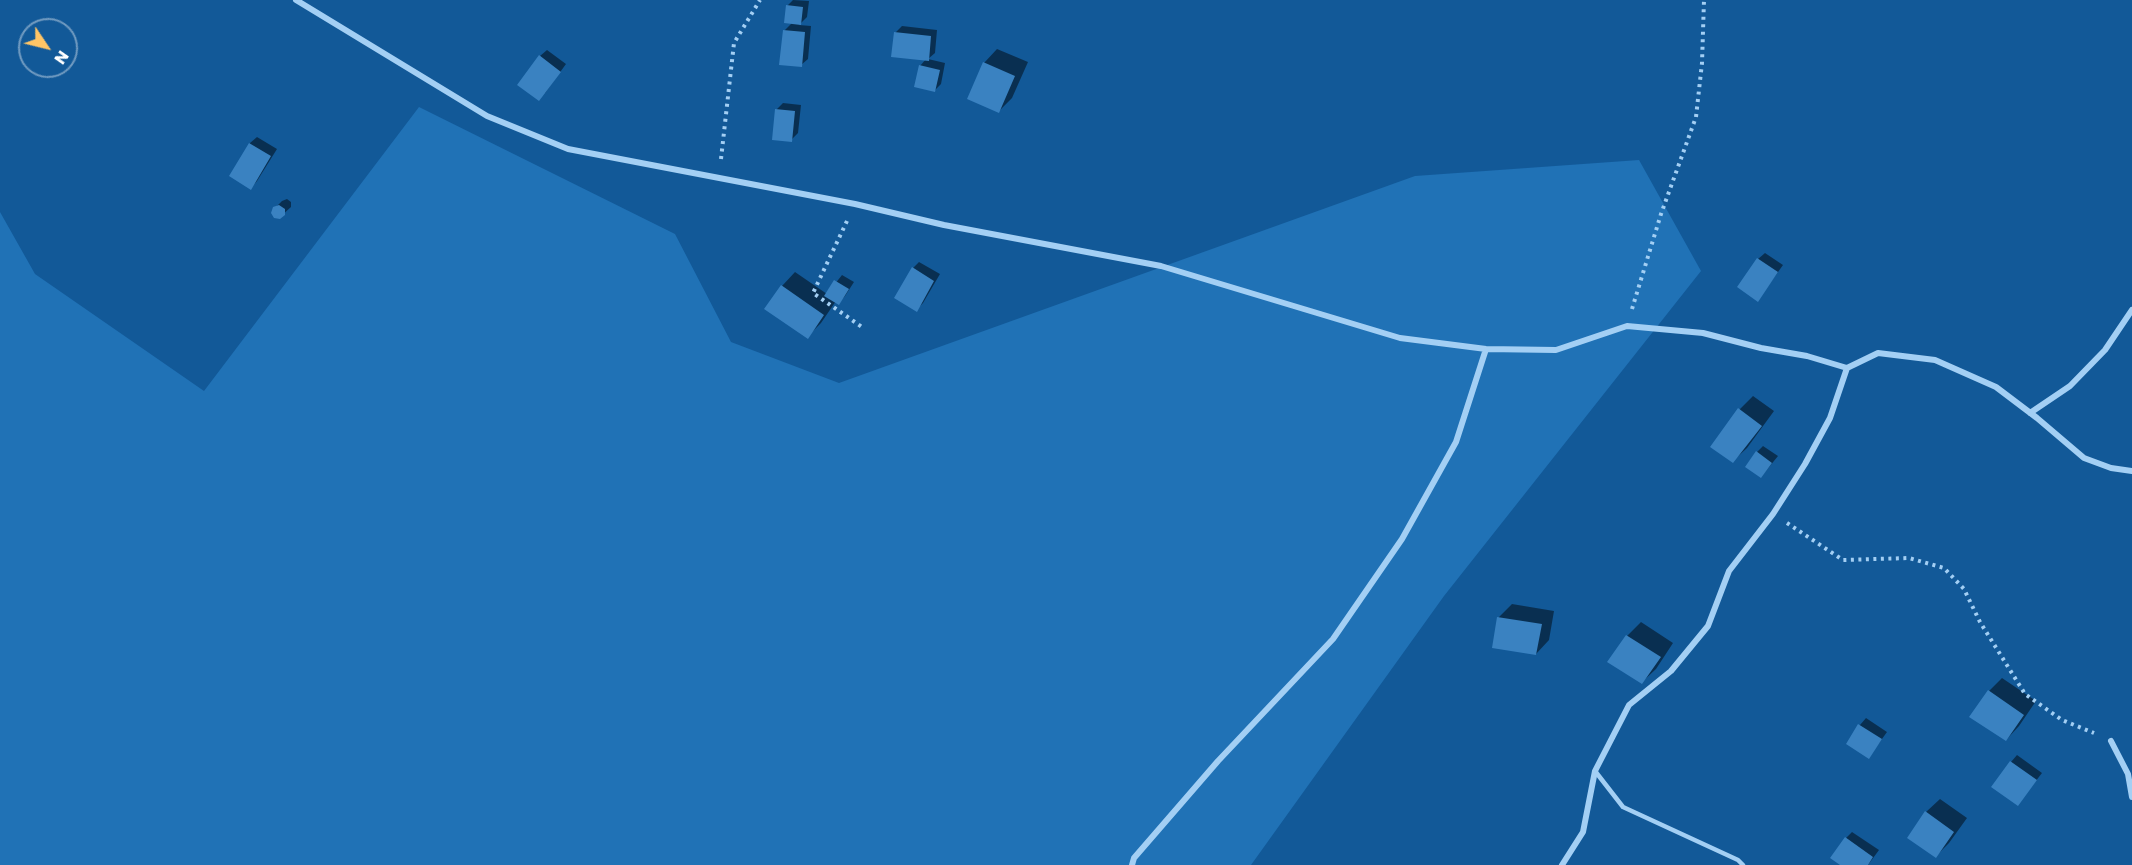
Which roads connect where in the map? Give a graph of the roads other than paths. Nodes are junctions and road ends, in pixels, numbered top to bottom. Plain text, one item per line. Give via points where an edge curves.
1 (296, 0) edge
2 (2132, 310) edge
3 (1486, 349) junction
4 (1847, 368) junction
5 (2030, 413) junction
6 (2132, 471) edge
7 (2111, 741) road end
8 (1595, 771) junction
9 (2132, 797) edge
10 (1132, 865) edge
11 (1562, 865) edge
12 (1743, 865) edge

1 - 3 street via 487,116 568,149 1161,266 1400,338
2 - 5 street via 2105,350 2070,386
3 - 4 street via 1556,350 1627,326 1703,333
3 - 10 street via 1456,442 1402,539 1333,639 1218,761
4 - 5 street via 1878,353 1935,360 1996,387
4 - 8 street via 1830,418 1773,514 1729,572 1708,626 1671,671 1629,705
5 - 6 street via 2084,458
7 - 9 street via 2128,774
8 - 11 street via 1583,832
8 - 12 lane via 1623,807

